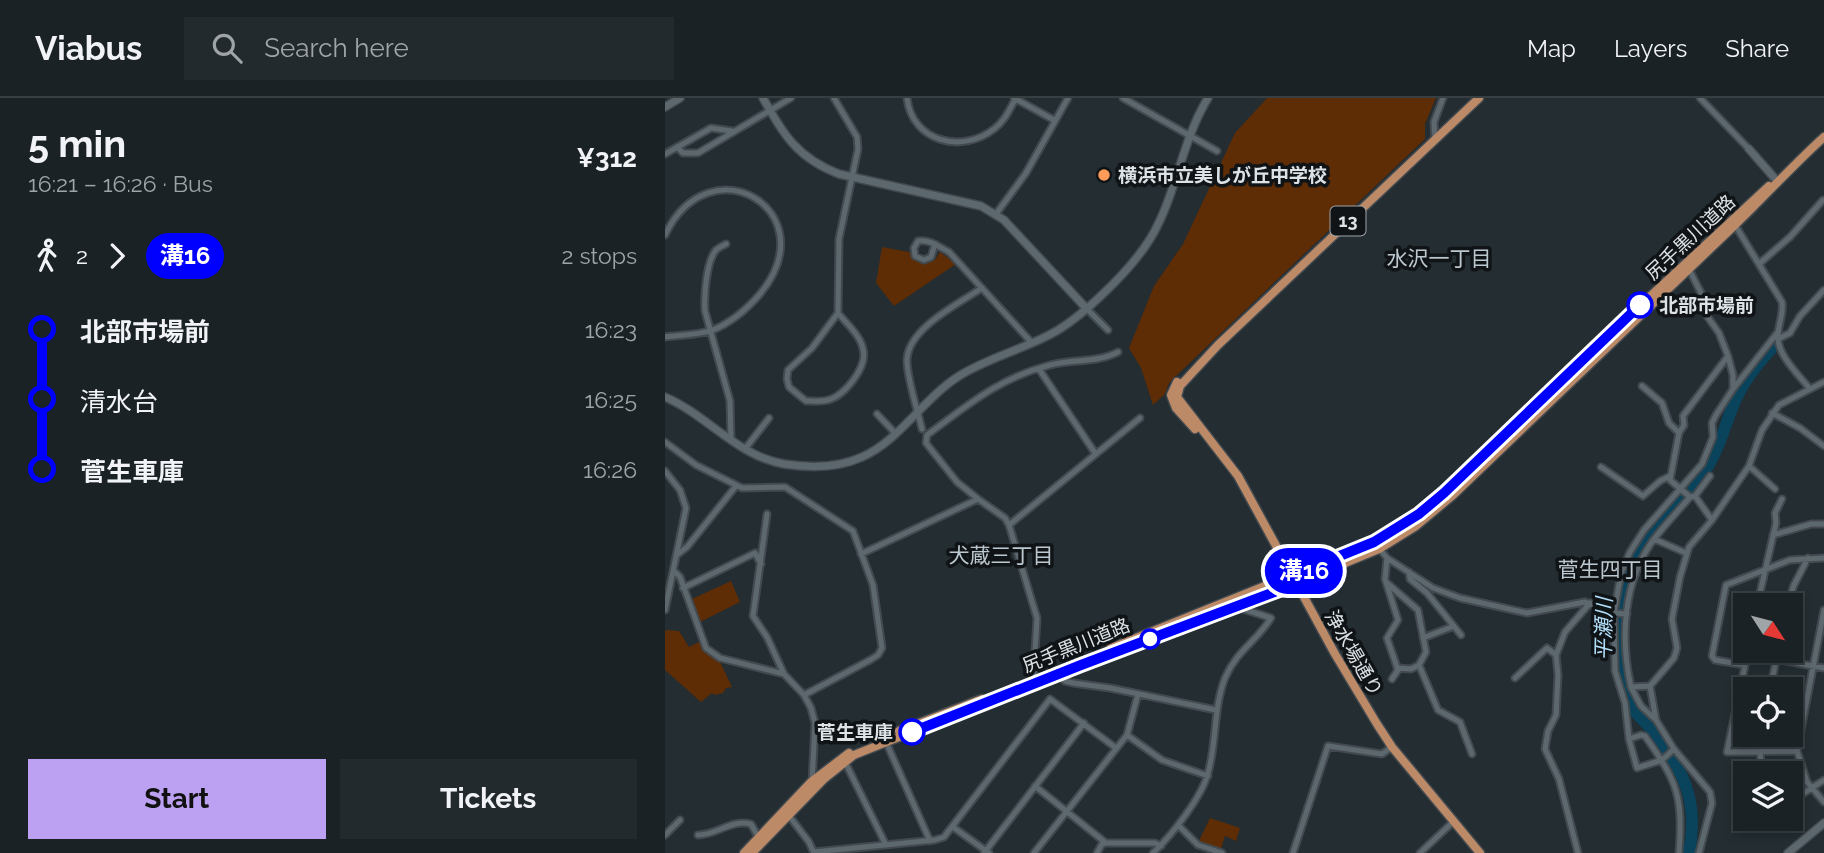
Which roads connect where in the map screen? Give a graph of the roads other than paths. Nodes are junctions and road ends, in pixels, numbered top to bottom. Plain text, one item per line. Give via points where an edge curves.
1 (680, 98) edge
2 (763, 98) edge
3 (791, 98) edge
4 (834, 98) edge
5 (907, 98) edge
6 (1015, 98) edge
7 (1068, 98) edge
8 (1123, 98) edge
9 (1208, 98) edge
10 (1443, 98) edge
11 (1479, 98) edge
12 (1700, 98) edge
13 (665, 107) edge
14 (769, 110) junction
15 (1054, 120) junction
16 (732, 131) junction
17 (1189, 135) junction
18 (1824, 137) edge
19 (1435, 140) junction
20 (677, 147) junction
21 (1749, 149) joint
22 (1217, 151) dead end
23 (665, 154) edge
24 (851, 176) junction
25 (1777, 181) junction
26 (1823, 200) edge
27 (996, 214) junction
28 (1735, 225) junction
29 (665, 235) edge
30 (726, 244) dead end
31 (935, 244) dead end
32 (1760, 263) junction
33 (1689, 269) junction
34 (982, 288) junction
35 (1824, 290) edge
36 (1086, 308) junction
37 (838, 313) junction
38 (1108, 330) dead end
39 (711, 331) junction
40 (1778, 335) junction
41 (665, 337) edge
42 (1032, 343) junction
43 (1118, 352) dead end
44 (1728, 356) junction
45 (1039, 369) junction
46 (1824, 382) edge
47 (1642, 386) dead end
48 (1733, 388) junction
49 (1810, 390) junction
50 (665, 397) edge
51 (918, 410) junction
52 (1772, 413) junction
53 (877, 414) dead end
54 (769, 418) dead end
55 (1140, 418) dead end
56 (922, 429) dead end
57 (1679, 433) junction
58 (896, 434) junction
59 (731, 440) junction
60 (665, 442) edge
61 (1824, 446) edge
62 (745, 449) junction
63 (1095, 453) junction
64 (1749, 466) junction
65 (1601, 467) dead end
66 (665, 471) edge
67 (1710, 476) dead end
68 (1670, 477) junction
69 (736, 486) junction
70 (1775, 489) dead end
71 (1688, 494) junction
72 (978, 499) junction
73 (1781, 499) dead end
74 (767, 514) dead end
75 (1711, 520) junction
76 (1824, 524) edge
77 (1009, 525) junction
78 (1772, 535) junction
79 (1654, 539) junction
80 (1377, 545) junction
81 (1686, 553) junction
82 (678, 554) junction
83 (861, 554) junction
84 (1387, 558) junction
85 (1808, 558) junction
86 (1824, 558) edge
87 (761, 564) junction
88 (1765, 570) junction
89 (674, 571) junction
90 (1409, 572) junction
91 (1295, 579) junction
92 (1387, 583) junction
93 (684, 588) junction
94 (1760, 593) edge
95 (1791, 593) edge
96 (1590, 603) junction
97 (1237, 606) junction
98 (665, 610) edge
99 (1824, 610) edge
100 (1616, 613) junction
101 (1626, 614) junction
102 (1454, 626) junction
103 (1461, 635) dead end
104 (1423, 638) junction
105 (1556, 654) junction
106 (1794, 663) edge
107 (1419, 665) junction
108 (1744, 665) joint
109 (1812, 666) junction
110 (1397, 668) junction
111 (1824, 668) edge
112 (1056, 672) junction
113 (784, 674) junction
114 (1515, 678) dead end
115 (1392, 679) dead end
116 (1033, 682) junction
117 (1650, 686) junction
118 (1631, 687) junction
119 (1138, 694) junction
120 (804, 695) junction
121 (1216, 710) junction
122 (1656, 720) junction
123 (1084, 723) junction
124 (1127, 734) junction
125 (1629, 739) junction
126 (886, 742) junction
127 (1392, 747) junction
128 (1760, 747) edge
129 (1116, 748) junction
130 (1674, 750) junction
131 (1760, 751) junction
132 (1797, 751) junction
133 (1472, 754) dead end
134 (1664, 759) junction
135 (1761, 761) edge
136 (845, 762) junction
137 (1208, 776) junction
138 (1824, 780) edge
139 (813, 785) junction
140 (1035, 786) junction
141 (1812, 789) junction
142 (1803, 794) edge
143 (1824, 802) edge
144 (1066, 811) junction
145 (786, 813) junction
146 (680, 820) dead end
147 (1454, 821) junction
148 (1824, 823) edge
149 (1178, 825) junction
150 (953, 827) junction
151 (665, 835) edge
152 (698, 835) dead end
153 (760, 841) junction
154 (930, 841) junction
155 (1105, 843) junction
156 (886, 845) junction
157 (1479, 848) edge
158 (866, 850) edge
159 (1160, 850) edge
160 (814, 852) edge
161 (986, 852) edge
162 (744, 853) edge
163 (752, 853) edge
164 (1034, 853) edge
165 (1097, 853) edge
166 (1153, 853) edge
167 (1222, 853) edge
168 (1293, 853) edge
169 (1420, 853) edge
170 (1578, 853) edge
171 (1679, 853) edge
172 (1699, 853) edge
173 (1789, 853) edge

1 - 13 street
2 - 14 street
3 - 14 street
4 - 24 street via 857,137
5 - 6 street via 915,120 928,135 950,143 968,143 1004,120
6 - 15 street
7 - 15 street
8 - 17 street
9 - 17 street
10 - 19 street via 1434,122
11 - 19 main road, 浄水場通り / 13
12 - 21 street
14 - 16 street
14 - 24 street via 801,153 824,168
15 - 27 street
16 - 20 street via 711,128
16 - 20 street via 698,153 683,153
17 - 22 street
17 - 36 street via 1164,209 1146,245
18 - 25 main road, 尻手黒川道路
19 - 91 main road, 浄水場通り / 13 via 1180,386 1177,397 1253,500
20 - 23 street
21 - 25 street
24 - 27 street via 970,202
24 - 37 street via 839,239
25 - 28 main road, 尻手黒川道路
25 - 80 main road, 尻手黒川道路 via 1761,191 1444,493
26 - 32 street
27 - 36 street
28 - 32 street
28 - 33 main road, 尻手黒川道路
29 - 39 street via 684,207 698,197 726,189 757,199 777,224 780,254 768,283 747,308
30 - 39 street via 716,250 709,269 704,301
31 - 34 street
32 - 40 street via 1782,302
33 - 44 street
33 - 80 main road, 尻手黒川道路 via 1452,496 1416,526
34 - 42 street
34 - 51 street via 923,329 911,344 907,360
35 - 40 street via 1790,333
36 - 38 street
36 - 42 street via 1053,334
37 - 37 street via 858,337 864,351 862,365 840,394 829,400 806,401 789,387 788,370 812,348
39 - 41 street
39 - 59 street via 730,401
40 - 48 street
40 - 49 street via 1779,348
42 - 51 street via 958,376
43 - 45 street via 1106,359 1068,361
44 - 48 street
44 - 57 street via 1683,416
45 - 63 street
45 - 72 street via 994,386 925,439 957,482
46 - 49 street
47 - 57 street via 1662,403 1672,428
48 - 71 street via 1712,423 1707,455
49 - 52 street
50 - 59 street
51 - 56 street
51 - 58 street
52 - 61 street
52 - 64 street
53 - 58 street
54 - 62 street
55 - 63 street
57 - 68 street
58 - 62 street via 865,456 835,465 787,464
59 - 62 street
60 - 69 street
63 - 77 street
64 - 70 street
64 - 75 street
65 - 68 street via 1643,495
66 - 82 street via 680,490 686,508
67 - 71 street
68 - 71 street
69 - 82 street
69 - 83 street via 785,486 853,531
71 - 75 street
71 - 79 street
71 - 100 street via 1644,530 1630,552 1621,573
72 - 77 street
72 - 83 street
73 - 78 street
74 - 87 street
75 - 81 street
76 - 78 street
77 - 116 street via 1037,618
78 - 88 street
79 - 81 street
79 - 101 street via 1630,584
80 - 84 street
80 - 91 main road, 尻手黒川道路
81 - 117 street via 1672,619 1677,648
82 - 89 street
83 - 120 street via 873,585 882,648 870,660
84 - 90 street
84 - 92 street
85 - 86 street
85 - 88 street
85 - 95 street
87 - 93 street via 755,553
87 - 113 street via 754,616
88 - 94 street
88 - 108 street via 1726,585 1712,656
89 - 93 street
89 - 98 street
90 - 96 street via 1445,594 1527,613
90 - 102 street via 1410,579
91 - 97 main road, 尻手黒川道路
91 - 112 main road, 尻手黒川道路
91 - 127 main road, 浄水場通り / 13
92 - 104 street via 1418,610
92 - 110 street via 1398,620 1387,638
93 - 113 street via 706,648 716,656
96 - 100 street
96 - 105 street via 1565,632
97 - 112 main road, 尻手黒川道路
97 - 121 street via 1272,618 1236,657
99 - 109 street
100 - 101 street
100 - 125 street via 1615,671
101 - 118 street
102 - 103 street
102 - 104 street
104 - 107 street via 1426,652
105 - 114 street via 1547,648
105 - 170 street via 1556,715 1545,749 1559,779
106 - 109 street
107 - 110 street
107 - 133 street via 1438,710 1460,722
108 - 131 street via 1727,752
109 - 111 street
109 - 132 street
110 - 115 street
112 - 116 main road, 尻手黒川道路
112 - 119 street via 1073,683
113 - 120 street
116 - 126 main road, 尻手黒川道路
116 - 139 main road, 尻手黒川道路 via 863,746 840,759
117 - 118 street
117 - 122 street
118 - 122 street via 1641,706
119 - 121 street
119 - 124 street
120 - 139 street via 815,723
121 - 137 street
122 - 130 street
123 - 129 street
123 - 140 street
123 - 150 street via 1050,699
124 - 129 street
124 - 137 street via 1162,761
125 - 134 street via 1645,736
125 - 134 street via 1637,768
126 - 136 main road, 尻手黒川道路
126 - 154 street
127 - 147 main road, 浄水場通り / 13
127 - 168 street via 1383,754 1328,746
128 - 131 street
129 - 144 street
130 - 134 street
130 - 172 street via 1710,792 1712,803
131 - 132 street
131 - 135 street
132 - 141 street
134 - 171 street via 1680,801
136 - 139 main road, 尻手黒川道路
136 - 156 street
137 - 149 street
138 - 141 street
139 - 145 main road, 尻手黒川道路
140 - 144 street
140 - 161 street
141 - 142 street
141 - 143 street
144 - 155 street
144 - 164 street
145 - 153 main road, 尻手黒川道路
145 - 160 street
146 - 151 street
147 - 157 main road, 浄水場通り / 13
147 - 169 street
148 - 173 street
149 - 159 street
149 - 167 street via 1198,845
150 - 154 street via 944,837
150 - 161 street
152 - 153 street via 742,822 751,824
153 - 162 main road, 尻手黒川道路
153 - 163 main road, 尻手黒川道路
154 - 156 street
155 - 159 street via 1156,843
155 - 165 street
156 - 158 street
158 - 160 street
159 - 166 street

